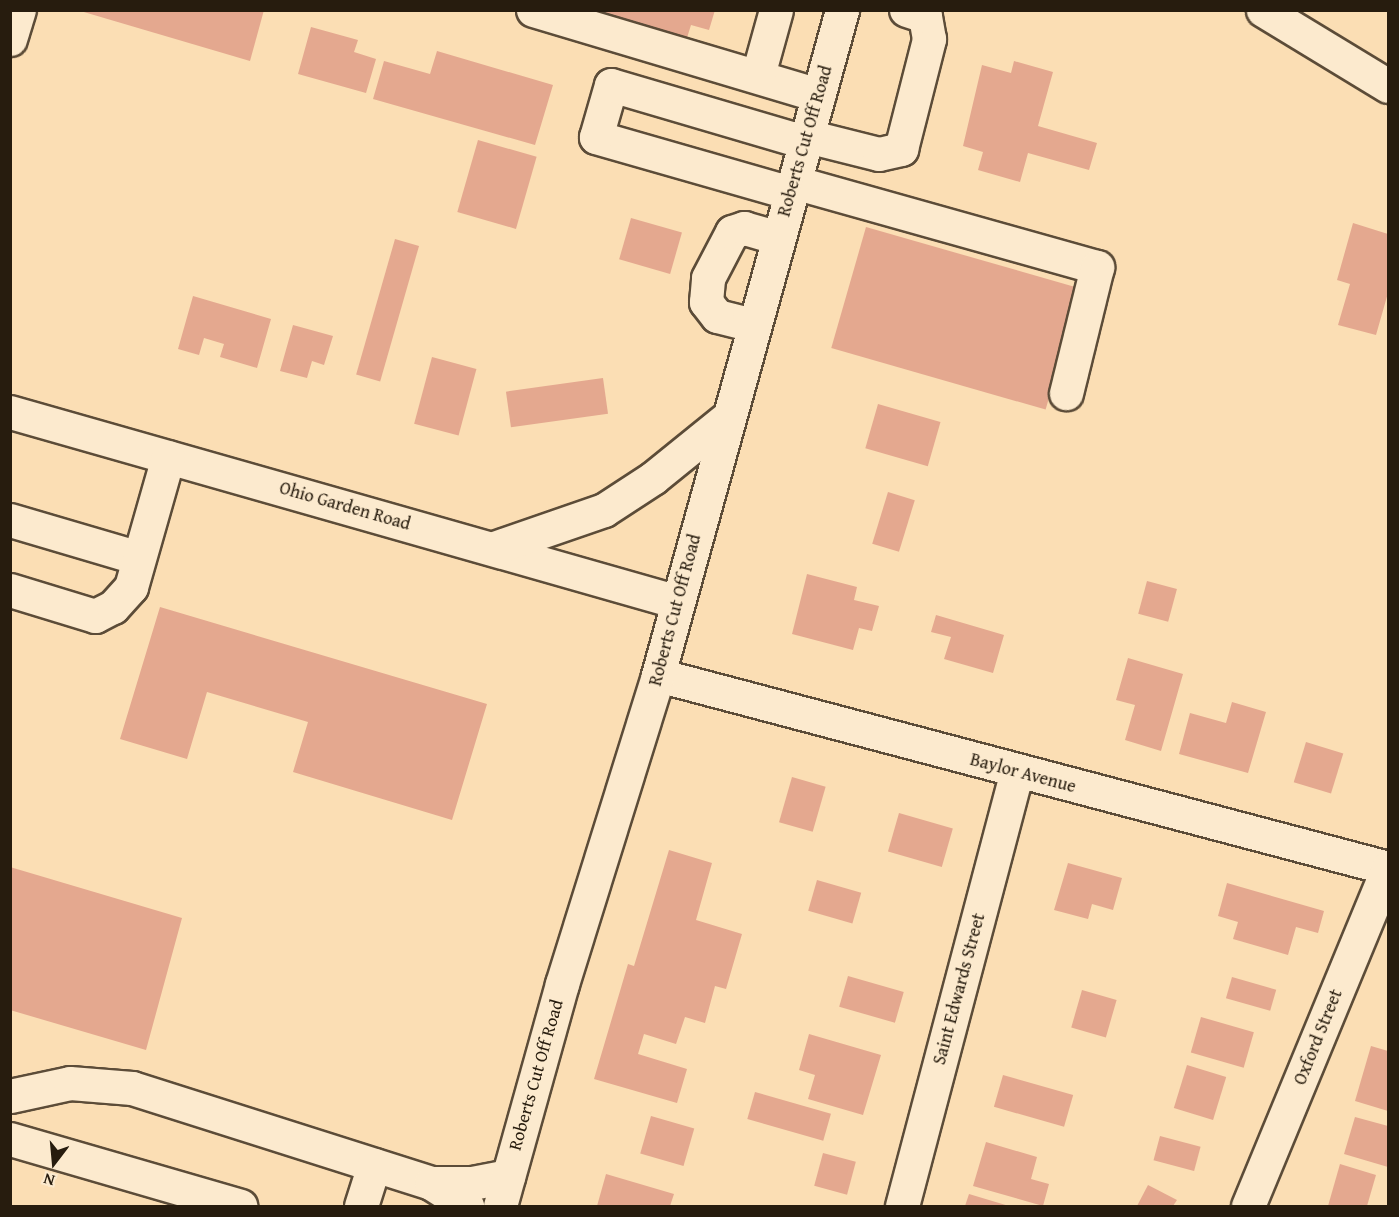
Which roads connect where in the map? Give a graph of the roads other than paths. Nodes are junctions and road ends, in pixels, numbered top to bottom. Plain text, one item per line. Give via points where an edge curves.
1 (19, 10) edge
2 (533, 10) edge
3 (776, 10) edge
4 (842, 10) edge
5 (906, 10) edge
6 (1263, 10) edge
7 (10, 39) edge
8 (758, 75) junction
9 (1389, 86) edge
10 (819, 95) junction
11 (806, 139) junction
12 (792, 188) junction
13 (778, 238) junction
14 (753, 325) junction
15 (1066, 393) dead end
16 (10, 412) edge
17 (727, 418) junction
18 (168, 457) junction
19 (10, 520) edge
20 (494, 548) junction
21 (139, 558) junction
22 (10, 590) edge
23 (678, 602) junction
24 (658, 675) junction
25 (1017, 771) junction
26 (1388, 868) edge
27 (10, 1096) edge
28 (10, 1139) edge
29 (374, 1165) junction
30 (430, 1183) junction
31 (504, 1191) edge
32 (240, 1206) edge
33 (361, 1206) edge
34 (467, 1206) edge
35 (902, 1206) edge
36 (1248, 1206) edge

1 - 7 street
2 - 8 street
3 - 8 street
4 - 10 street, Roberts Cut Off Road
5 - 11 street via 925,16 929,39 901,149 879,154
6 - 9 street
8 - 10 street
10 - 11 street, Roberts Cut Off Road
11 - 12 street, Roberts Cut Off Road
11 - 12 street via 611,86 596,137
12 - 13 street, Roberts Cut Off Road
12 - 15 street via 1098,267
13 - 14 street, Roberts Cut Off Road
13 - 14 street via 744,228 732,231 708,278 706,302 717,316
14 - 17 street, Roberts Cut Off Road
16 - 18 street, Ohio Garden Road
17 - 20 street via 653,478 604,510
17 - 23 street, Roberts Cut Off Road
18 - 20 street, Ohio Garden Road
18 - 21 street
19 - 21 street
20 - 23 street, Ohio Garden Road
21 - 22 street via 131,587 113,607 95,616
23 - 24 street, Roberts Cut Off Road
24 - 25 street, Baylor Avenue
24 - 31 street, Roberts Cut Off Road via 562,984
25 - 26 street, Baylor Avenue
25 - 35 street, Saint Edwards Street
26 - 36 street, Oxford Street
27 - 29 street via 70,1083 132,1088
28 - 32 street
29 - 30 street
29 - 33 street
30 - 31 street via 472,1183
30 - 34 street

